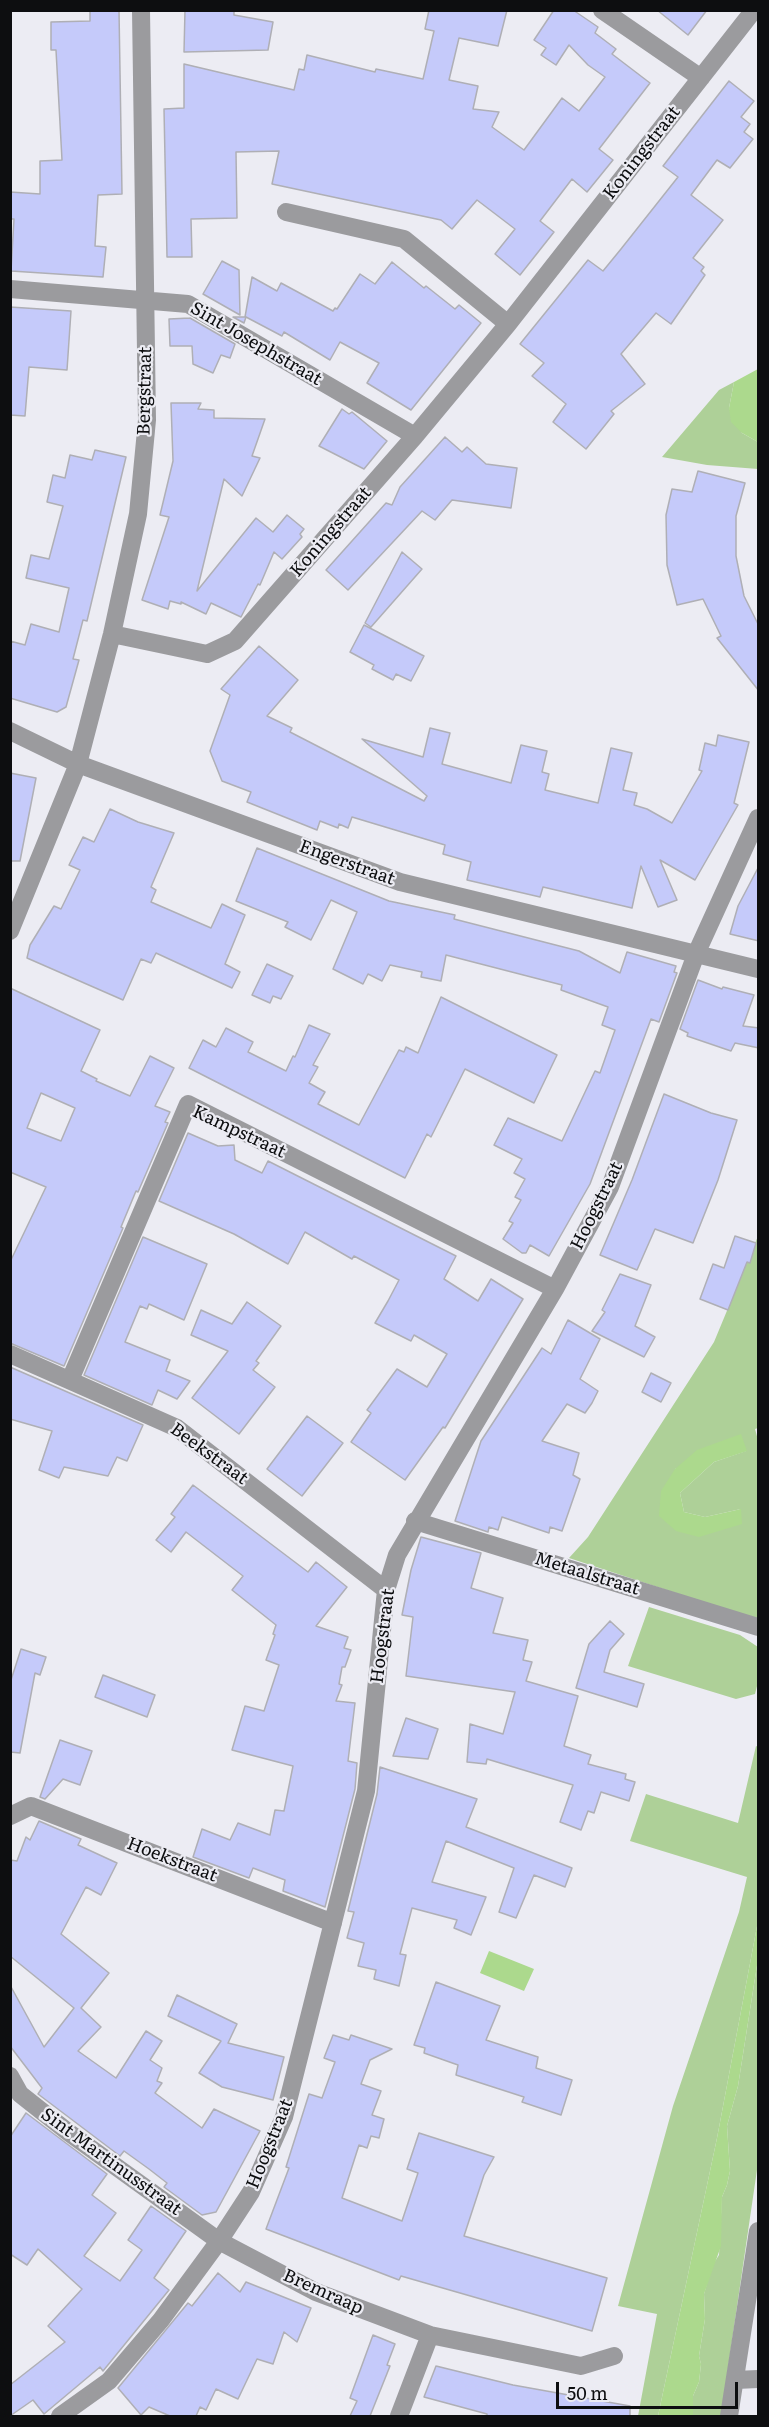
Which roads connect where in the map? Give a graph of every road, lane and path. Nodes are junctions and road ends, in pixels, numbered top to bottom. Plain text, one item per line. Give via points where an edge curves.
1 (141, 10) edge
2 (602, 10) edge
3 (754, 10) edge
4 (700, 78) junction
5 (286, 212) dead end
6 (10, 289) edge
7 (145, 300) junction
8 (508, 324) junction
9 (416, 436) junction
10 (112, 634) junction
11 (10, 731) edge
12 (78, 764) junction
13 (759, 818) edge
14 (10, 931) edge
15 (696, 954) junction
16 (759, 969) edge
17 (555, 1289) junction
18 (10, 1354) edge
19 (70, 1380) junction
20 (415, 1521) junction
21 (386, 1590) junction
22 (759, 1627) edge
23 (10, 1816) edge
24 (333, 1923) junction
25 (10, 2076) edge
26 (15, 2101) edge
27 (759, 2231) edge
28 (219, 2241) junction
29 (430, 2335) junction
30 (614, 2356) dead end
31 (759, 2379) edge
32 (736, 2380) junction
33 (60, 2416) edge
34 (399, 2416) edge
35 (729, 2416) edge

1 - 7 street, Bergstraat
2 - 4 street
3 - 4 street, Koningstraat
4 - 8 street, Koningstraat
5 - 8 street via 404,239
6 - 7 street, Sint Josephstraat
7 - 9 street, Sint Josephstraat via 188,304
7 - 10 street, Bergstraat via 147,420 138,514
8 - 9 street, Koningstraat
9 - 10 street, Koningstraat via 235,642 207,654
10 - 12 street, Bergstraat
11 - 12 street, Engerstraat
12 - 14 street, Bergstraat
12 - 15 street, Engerstraat via 400,882
13 - 15 street, Hoogstraat
15 - 16 street, Engerstraat
15 - 17 street, Hoogstraat via 610,1187
17 - 19 street, Kampstraat via 188,1104
17 - 20 street, Hoogstraat
18 - 19 street, Beekstraat
19 - 21 street, Beekstraat via 177,1428
20 - 21 street, Hoogstraat via 397,1555
20 - 22 street, Metaalstraat
21 - 24 street, Hoogstraat via 366,1791
23 - 24 street, Hoekstraat via 32,1806
24 - 28 street, Hoogstraat via 284,2117 251,2192
25 - 26 street, Sint Martinusstraat
26 - 28 street, Sint Martinusstraat via 68,2132
27 - 32 street
28 - 29 street, Bremraap via 316,2292
28 - 33 street, Hoogstraat via 161,2320 109,2381
29 - 30 street, Bremraap via 581,2366
29 - 34 street
31 - 32 street
32 - 35 street

